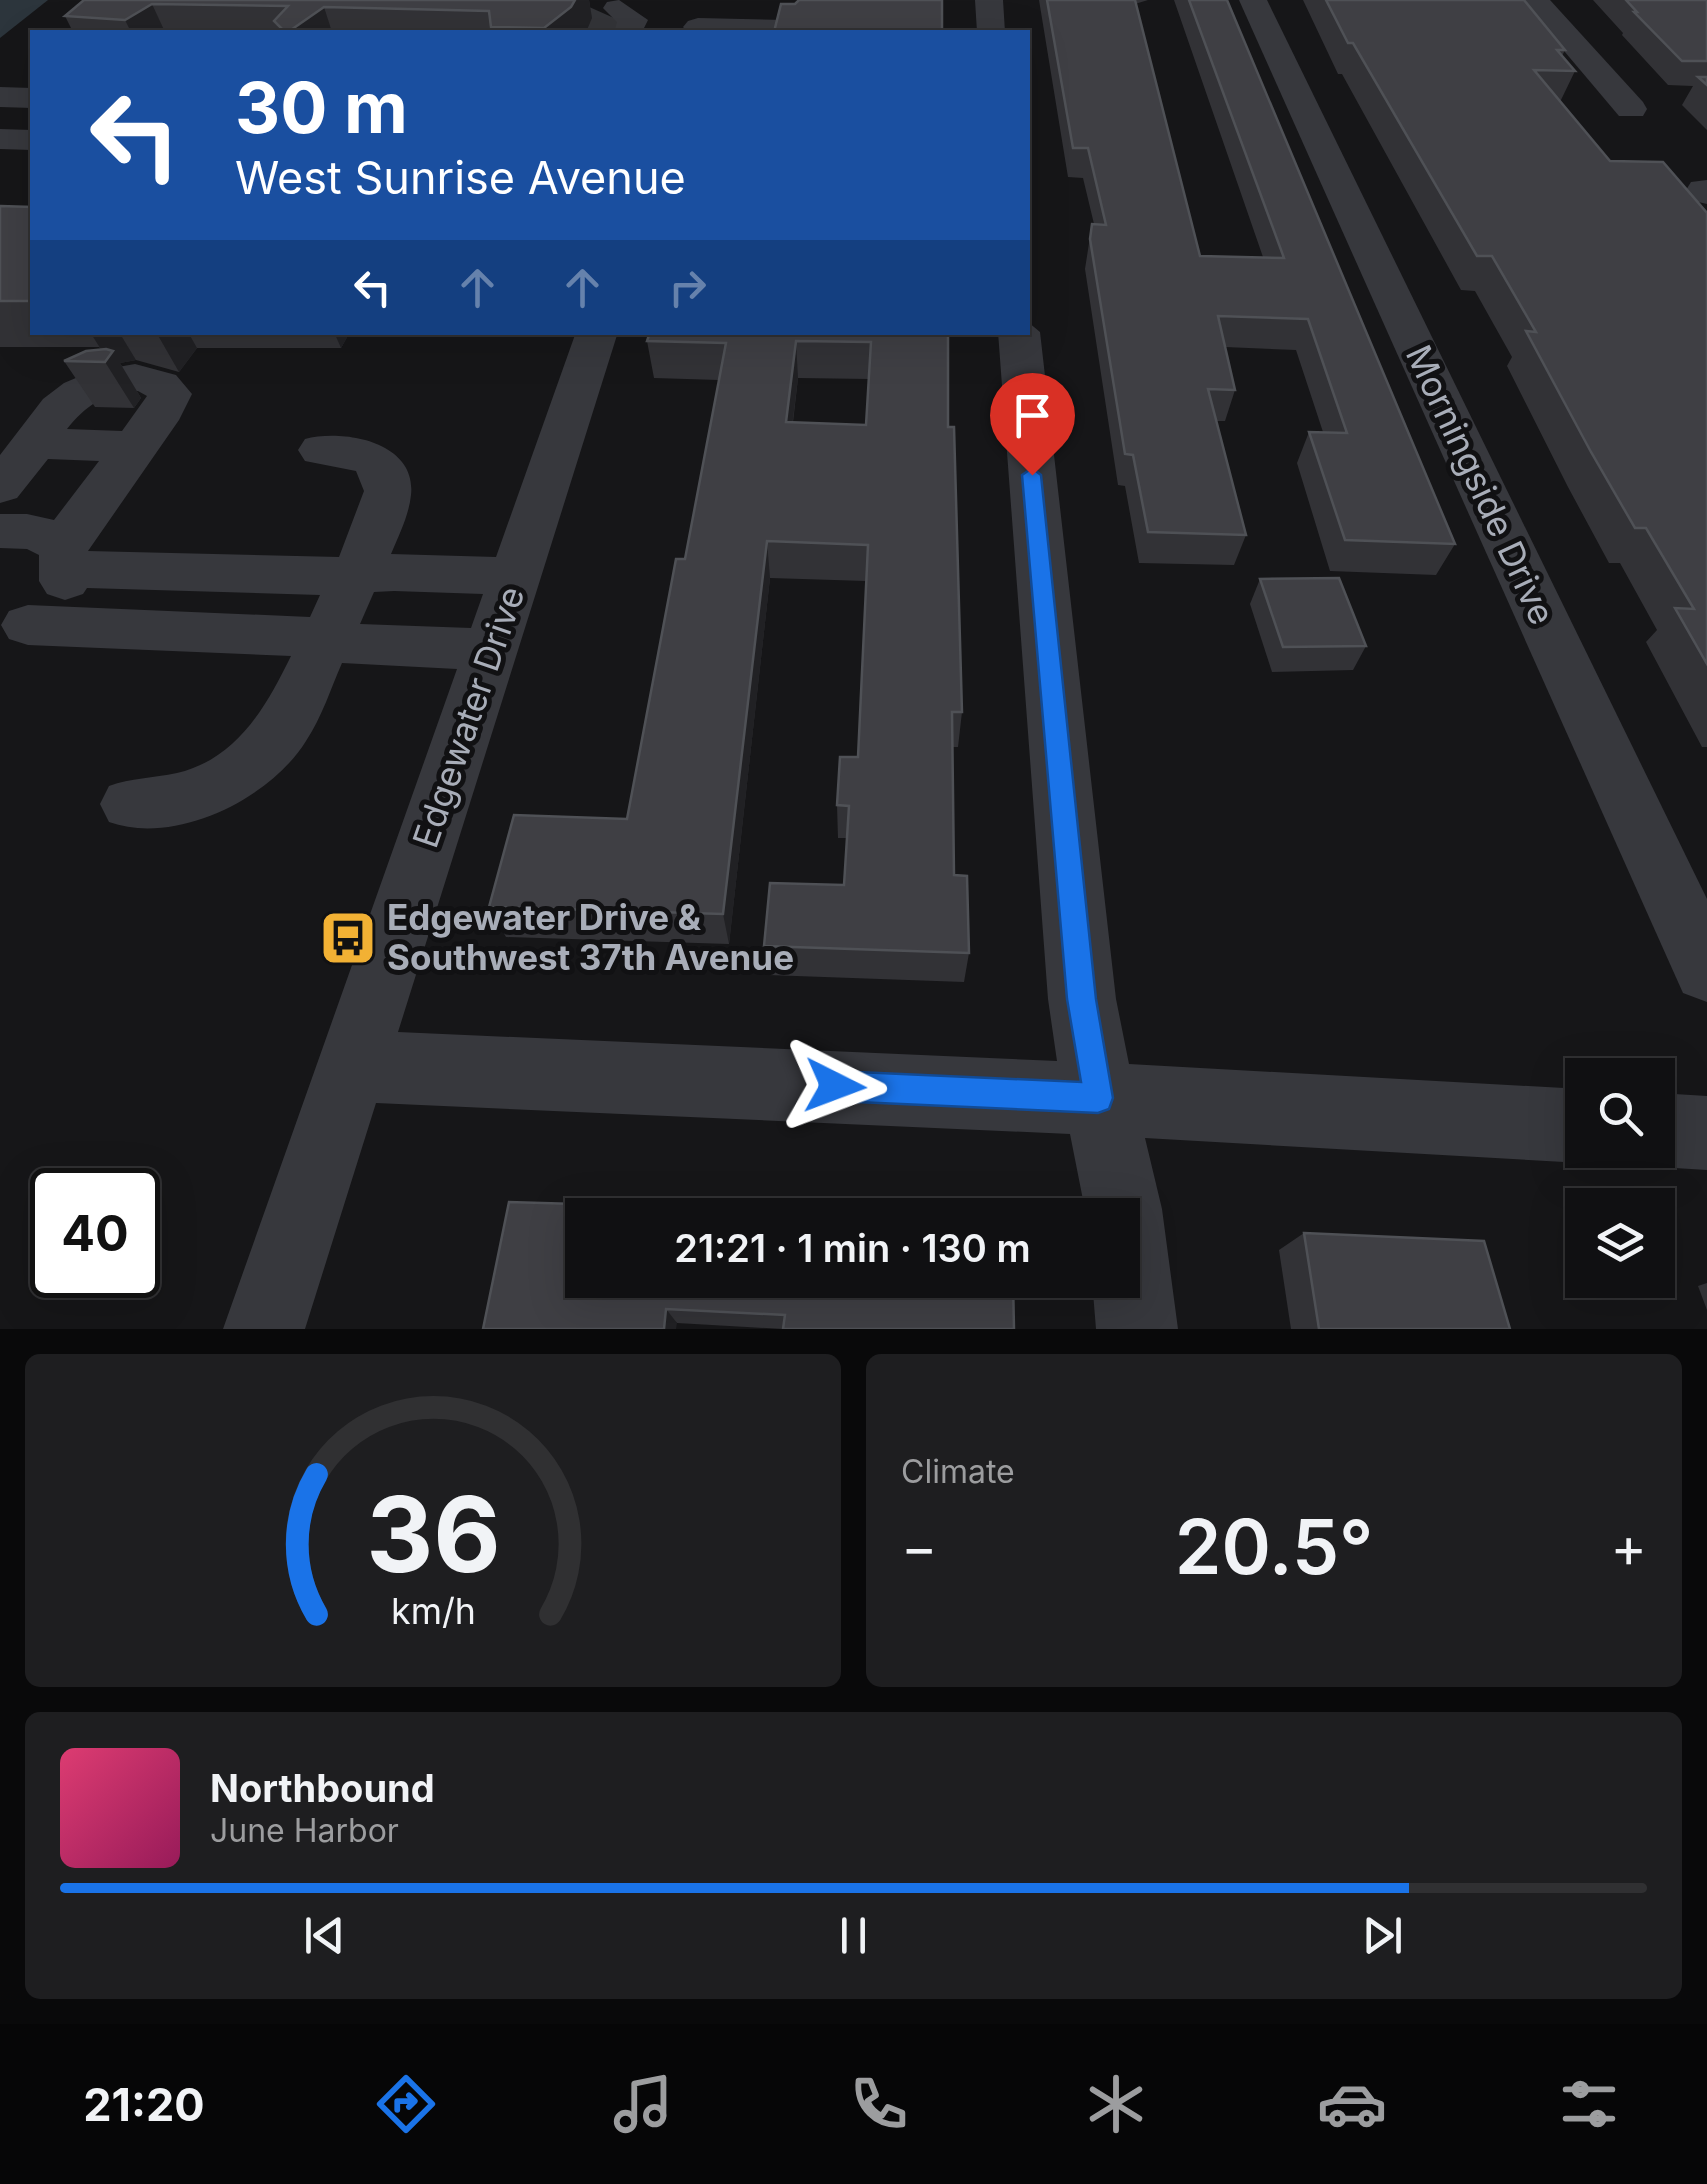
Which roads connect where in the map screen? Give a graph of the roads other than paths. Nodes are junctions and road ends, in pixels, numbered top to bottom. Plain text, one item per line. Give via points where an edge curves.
1 (988, 0) edge
2 (1253, 0) edge
3 (1535, 0) edge
4 (701, 20) edge
5 (784, 28) edge
6 (992, 30) edge
7 (0, 97) edge
8 (30, 98) edge
9 (1632, 109) dead end
10 (0, 139) edge
11 (30, 140) edge
12 (595, 335) edge
13 (1019, 335) edge
14 (35, 443) junction
15 (134, 447) junction
16 (321, 450) dead end
17 (0, 488) edge
18 (0, 531) edge
19 (65, 558) junction
20 (355, 575) junction
21 (516, 578) junction
22 (14, 633) edge
23 (326, 639) junction
24 (493, 650) junction
25 (130, 804) dead end
26 (1707, 970) edge
27 (352, 1066) junction
28 (1098, 1098) junction
29 (1565, 1125) edge
30 (1675, 1131) edge
31 (1707, 1133) edge
32 (264, 1329) edge
33 (1138, 1329) edge

1 - 6 street
2 - 26 street, Morningside Drive
3 - 9 street
4 - 5 street
7 - 8 street
10 - 11 street
12 - 21 street, Edgewater Drive
13 - 28 street via 1082,999
14 - 15 street
14 - 15 street via 79,392 143,378 170,394
14 - 17 street
15 - 19 street
16 - 20 street via 373,460 386,478 385,508
18 - 19 street via 46,535
19 - 20 street
19 - 22 street via 65,583 51,604
20 - 21 street
20 - 23 street
21 - 24 street, Edgewater Drive
22 - 23 street
23 - 24 street
23 - 25 street via 286,725 244,768 194,796
24 - 27 street, Edgewater Drive
27 - 28 street
27 - 32 street, Edgewater Drive
28 - 29 street
28 - 33 street via 1124,1209
30 - 31 street

